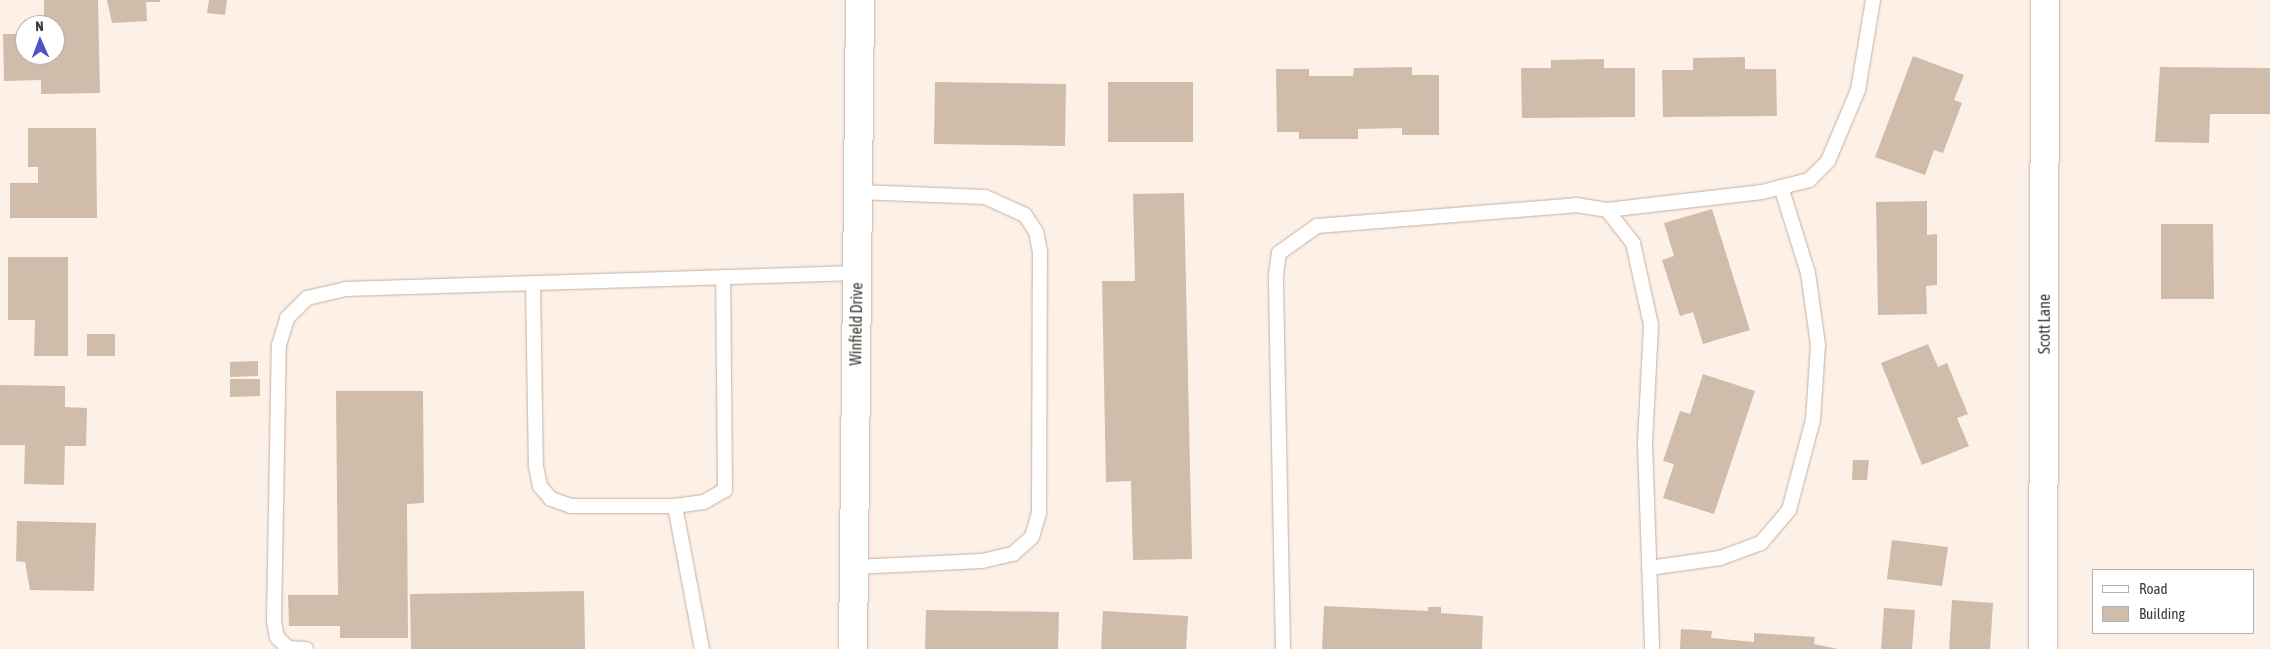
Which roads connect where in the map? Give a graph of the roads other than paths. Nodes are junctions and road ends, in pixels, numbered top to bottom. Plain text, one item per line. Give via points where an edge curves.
1 (860, 0) edge
2 (1874, 0) edge
3 (2045, 0) edge
4 (1781, 187) junction
5 (858, 192) junction
6 (1607, 210) junction
7 (857, 273) junction
8 (722, 277) junction
9 (533, 283) junction
10 (675, 506) junction
11 (854, 567) junction
12 (1649, 568) junction
13 (306, 649) edge
14 (702, 649) edge
15 (853, 649) edge
16 (1283, 649) edge
17 (1652, 649) edge
18 (2043, 649) edge

1 - 5 street, Winfield Drive
2 - 4 lane via 1858,90 1828,161 1809,180
3 - 18 street, Scott Lane
4 - 6 lane
4 - 12 lane via 1808,274 1818,345 1812,420 1789,510 1761,543 1720,558
5 - 7 street, Winfield Drive
5 - 11 lane via 985,196 1025,215 1036,232 1040,252 1039,514 1032,537 1013,554 982,561
6 - 12 lane via 1633,243 1651,325 1645,444
6 - 16 lane via 1576,205 1317,226 1280,253 1276,276
7 - 8 lane
7 - 11 street, Winfield Drive
8 - 9 lane
8 - 10 lane via 725,490 704,502
9 - 10 lane via 536,466 540,486 551,499 571,506
9 - 13 lane via 345,289 307,298 287,318 275,384 274,621 277,637 288,648
10 - 14 lane
11 - 15 street, Winfield Drive
12 - 17 lane

